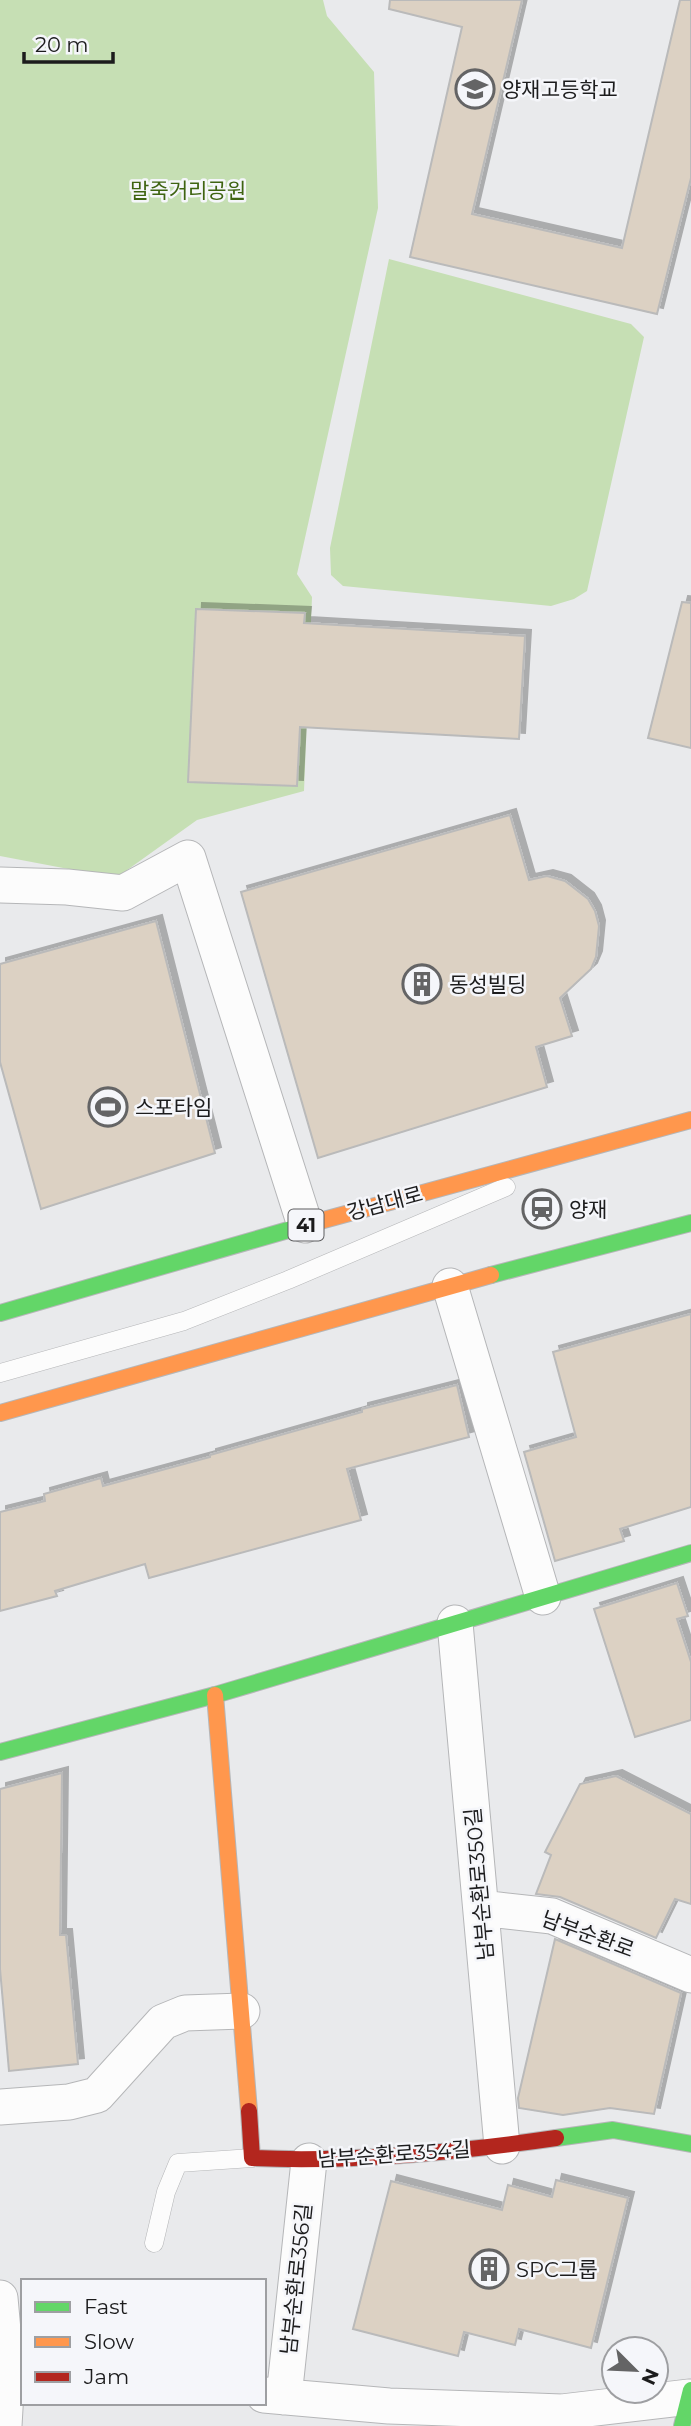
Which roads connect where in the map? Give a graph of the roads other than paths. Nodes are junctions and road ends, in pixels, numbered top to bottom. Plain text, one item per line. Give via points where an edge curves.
1 (0, 884) edge
2 (691, 1120) edge
3 (612, 1141) junction
4 (691, 1223) edge
5 (305, 1225) junction
6 (680, 1242) dead end
7 (598, 1247) junction
8 (450, 1286) junction
9 (0, 1313) edge
10 (0, 1373) edge
11 (0, 1413) edge
12 (691, 1553) edge
13 (543, 1597) junction
14 (455, 1623) junction
15 (215, 1695) junction
16 (0, 1752) edge
17 (481, 1908) junction
18 (691, 1975) edge
19 (242, 2011) junction
20 (0, 2107) edge
21 (691, 2144) edge
22 (502, 2146) junction
23 (252, 2158) junction
24 (309, 2161) junction
25 (154, 2243) dead end
26 (0, 2298) edge
27 (10, 2375) edge
28 (274, 2396) edge
29 (687, 2405) edge
30 (424, 2417) edge
31 (4, 2426) edge

1 - 5 street via 123,893 188,858
2 - 3 street, 강남대로 / 41
3 - 5 street, 강남대로 / 41
3 - 10 lane via 184,1321
4 - 7 street
5 - 9 street, 강남대로 / 41
6 - 7 street
7 - 8 street
8 - 11 street
8 - 13 street
12 - 13 street
13 - 14 street
14 - 15 street
14 - 17 street, 남부순환로350길
15 - 16 street
15 - 19 street
17 - 18 street, 남부순환로 via 552,1916
17 - 22 street, 남부순환로350길
19 - 20 street via 185,2012 163,2022 97,2095 69,2102
19 - 23 street
21 - 22 street, 남부순환로354길 via 613,2130
22 - 24 street, 남부순환로354길
23 - 24 street, 남부순환로354길
23 - 25 lane, 남부순환로354길 via 178,2163
24 - 28 street, 남부순환로356길
26 - 27 street
27 - 31 street
28 - 30 street, 남부순환로356길
29 - 30 street, 남부순환로356길

